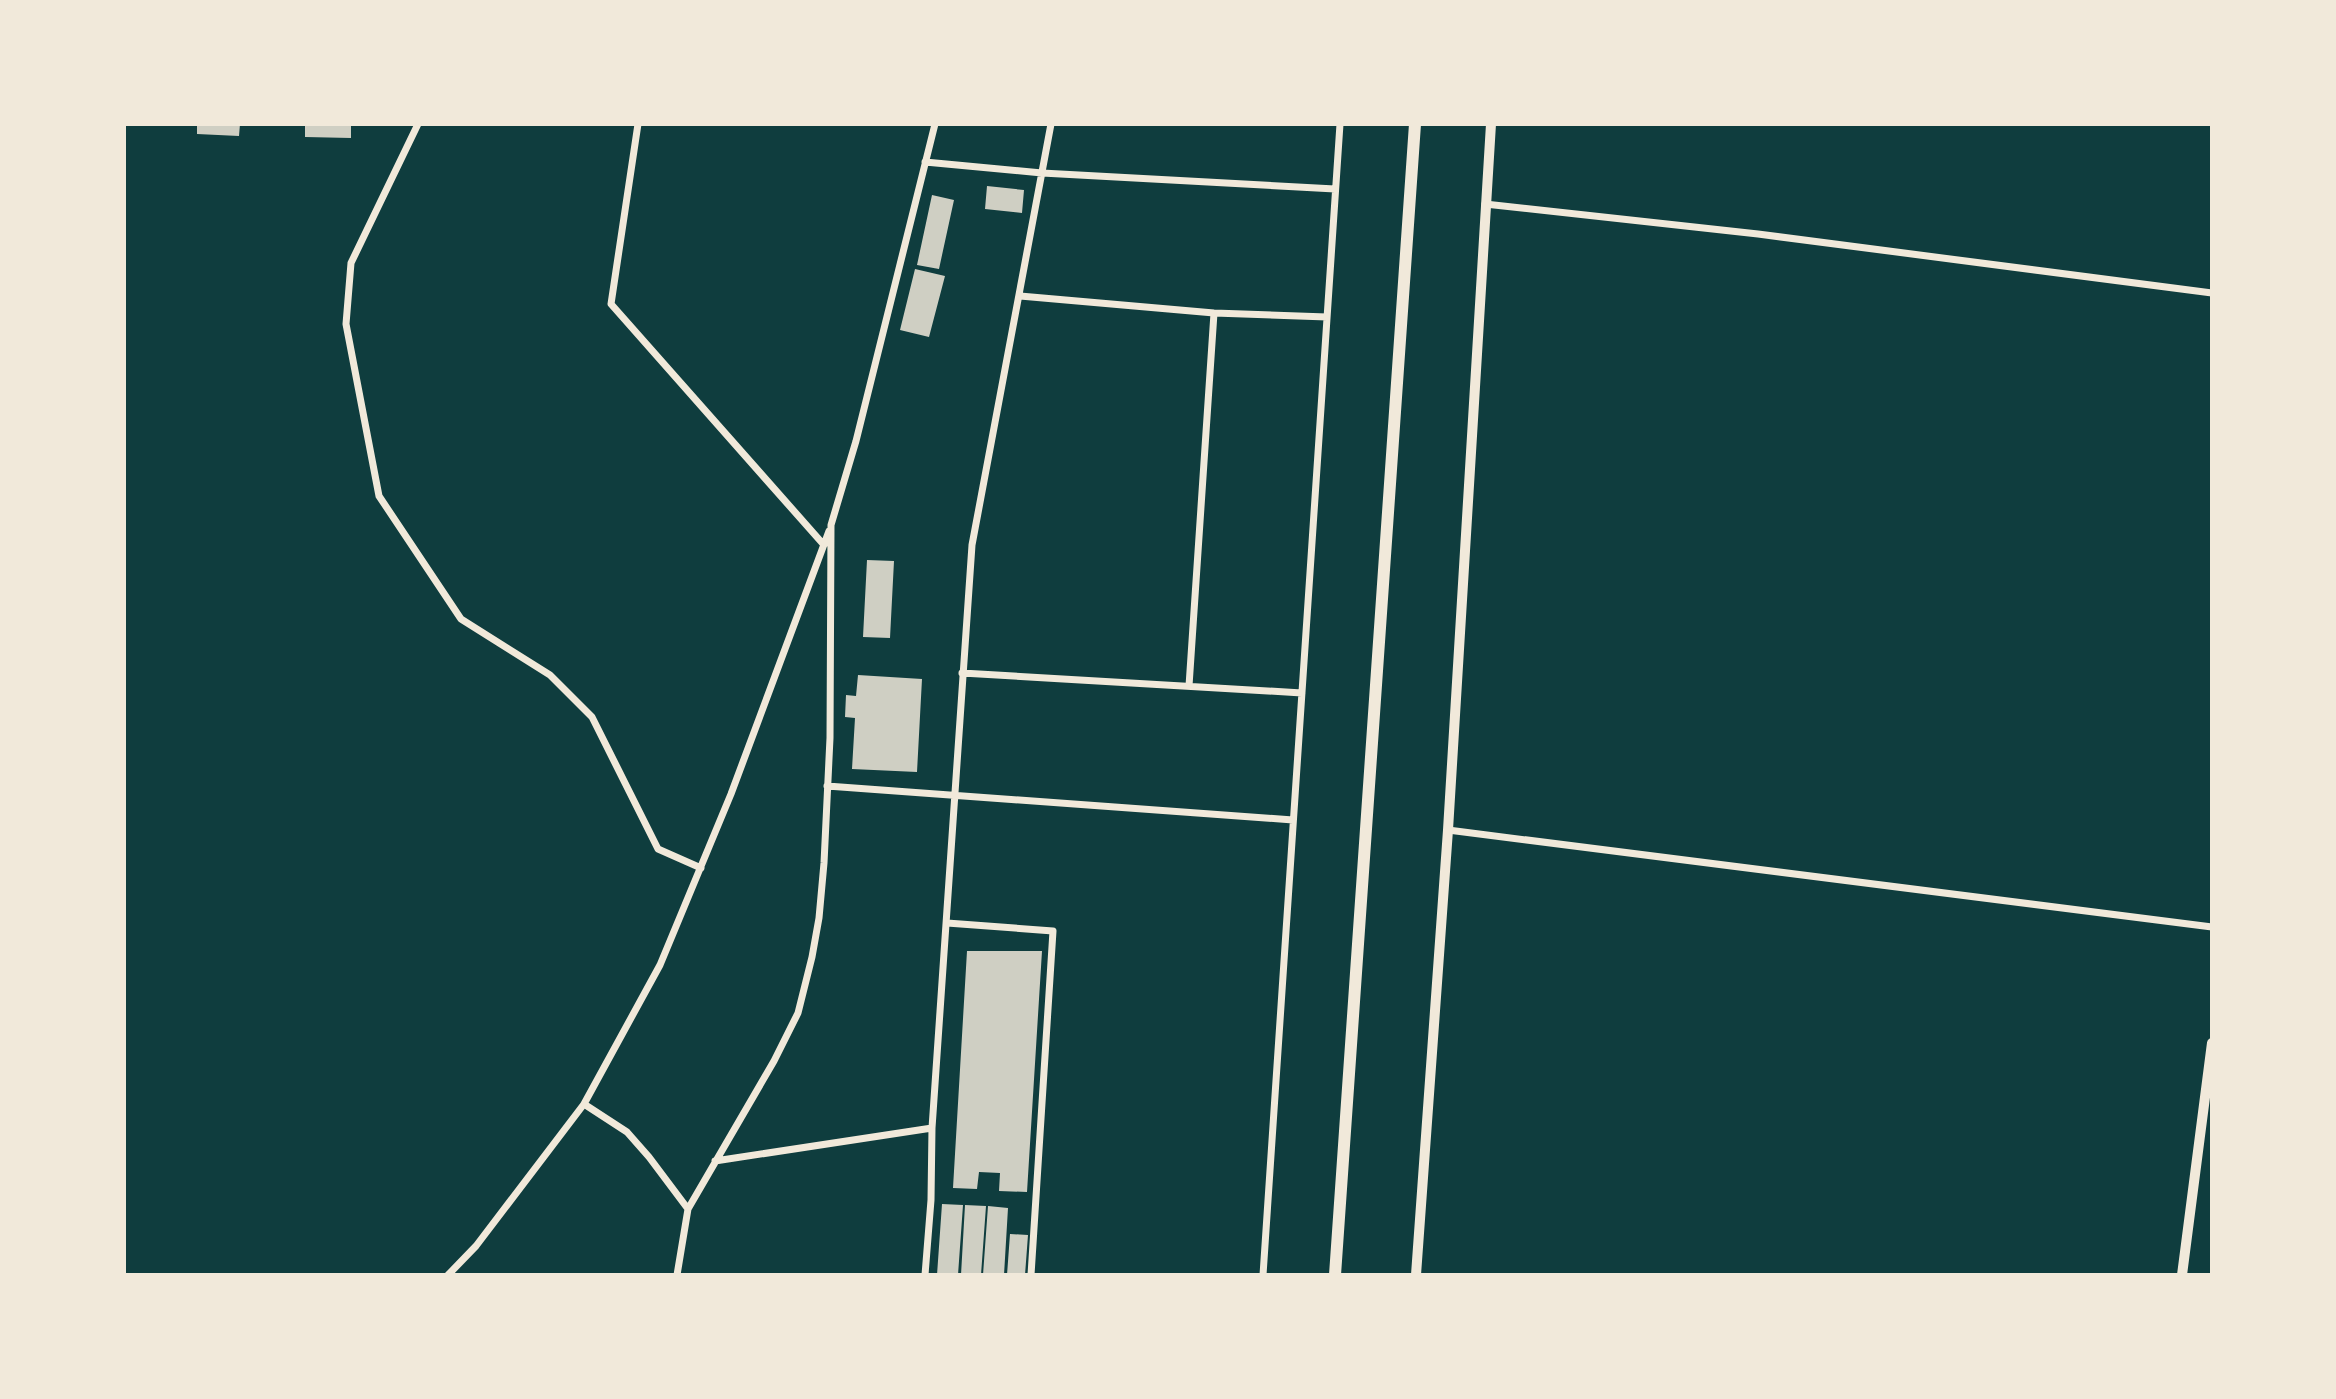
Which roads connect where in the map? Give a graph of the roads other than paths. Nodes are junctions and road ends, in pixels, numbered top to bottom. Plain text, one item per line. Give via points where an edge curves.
1 (418, 124) edge
2 (638, 124) edge
3 (935, 124) edge
4 (1051, 124) edge
5 (1340, 124) edge
6 (1415, 124) edge
7 (1491, 124) edge
8 (925, 162) junction
9 (1042, 173) junction
10 (1335, 190) junction
11 (1485, 204) junction
12 (2212, 293) edge
13 (1020, 296) junction
14 (1214, 313) junction
15 (1327, 317) junction
16 (831, 525) junction
17 (824, 545) junction
18 (962, 673) junction
19 (1189, 686) junction
20 (1302, 693) junction
21 (827, 786) junction
22 (955, 797) junction
23 (1293, 820) junction
24 (1448, 830) junction
25 (701, 868) junction
26 (947, 923) junction
27 (2212, 927) edge
28 (2212, 1043) edge
29 (584, 1104) junction
30 (932, 1128) junction
31 (715, 1161) junction
32 (688, 1209) junction
33 (448, 1275) edge
34 (677, 1275) edge
35 (925, 1275) edge
36 (1031, 1275) edge
37 (1263, 1275) edge
38 (1335, 1275) edge
39 (1416, 1275) edge
40 (2182, 1275) edge

1 - 25 street via 351,263 346,324 379,496 461,619 550,675 592,717 658,849
2 - 17 street via 611,304
3 - 8 street
4 - 9 street
5 - 10 street
6 - 38 main road
7 - 11 street
8 - 9 street
8 - 16 street
9 - 10 street
9 - 13 street
10 - 15 street
11 - 12 street
11 - 24 street
13 - 14 street
13 - 18 street via 972,545
14 - 15 street
14 - 19 street
15 - 20 street
16 - 17 street
16 - 21 street
17 - 25 street
18 - 19 street
18 - 22 street
19 - 20 street
20 - 23 street
21 - 22 street
21 - 31 street via 819,918 797,1013
22 - 23 street
22 - 26 street
23 - 37 street
24 - 27 street
24 - 39 street
25 - 29 street via 660,965
26 - 30 street
26 - 36 street via 1053,931
28 - 40 street
29 - 32 street via 627,1132
29 - 33 street via 476,1246
30 - 31 street
30 - 35 street
31 - 32 street
32 - 34 street

